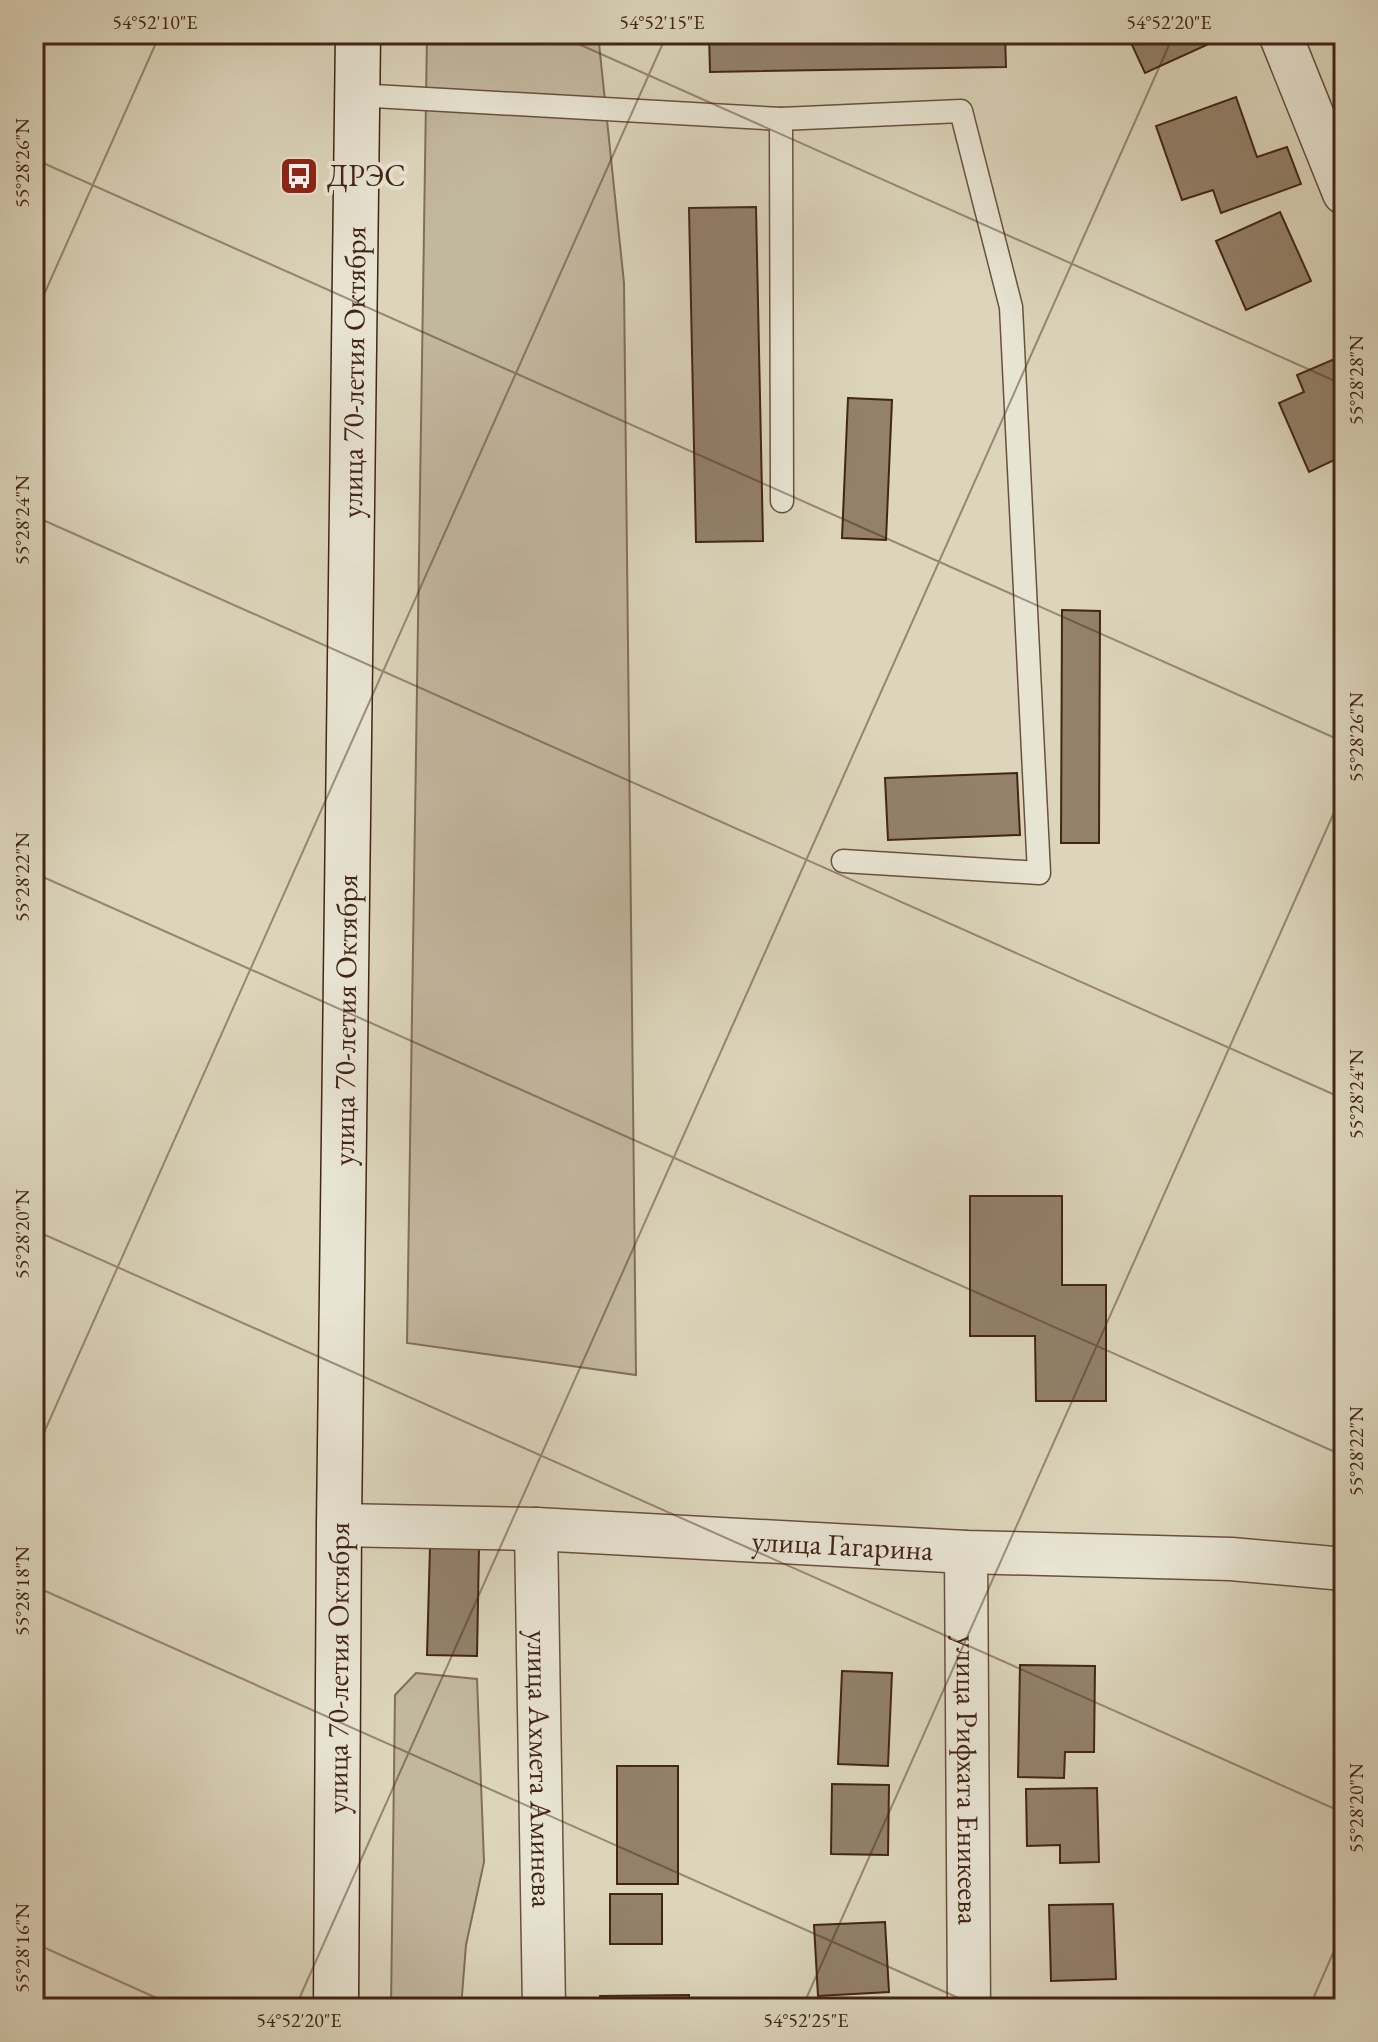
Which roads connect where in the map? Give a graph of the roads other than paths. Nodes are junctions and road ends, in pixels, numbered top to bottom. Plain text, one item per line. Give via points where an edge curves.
1 (358, 34) edge
2 (1280, 34) edge
3 (356, 95) junction
4 (781, 119) junction
5 (1344, 193) edge
6 (782, 501) dead end
7 (843, 861) dead end
8 (339, 1525) junction
9 (536, 1529) junction
10 (966, 1552) junction
11 (1344, 1569) edge
12 (336, 2008) edge
13 (544, 2008) edge
14 (969, 2008) edge

1 - 3 main road, улица 70-летия Октября
2 - 5 street
3 - 4 lane
3 - 8 main road, улица 70-летия Октября
4 - 6 lane
4 - 7 lane via 961,111 1011,307 1039,873
8 - 9 street, улица Гагарина
8 - 12 main road, улица 70-летия Октября
9 - 10 street, улица Гагарина
9 - 13 street, улица Ахмета Аминева
10 - 11 street, улица Гагарина via 1231,1559
10 - 14 street, улица Рифхата Еникеева

